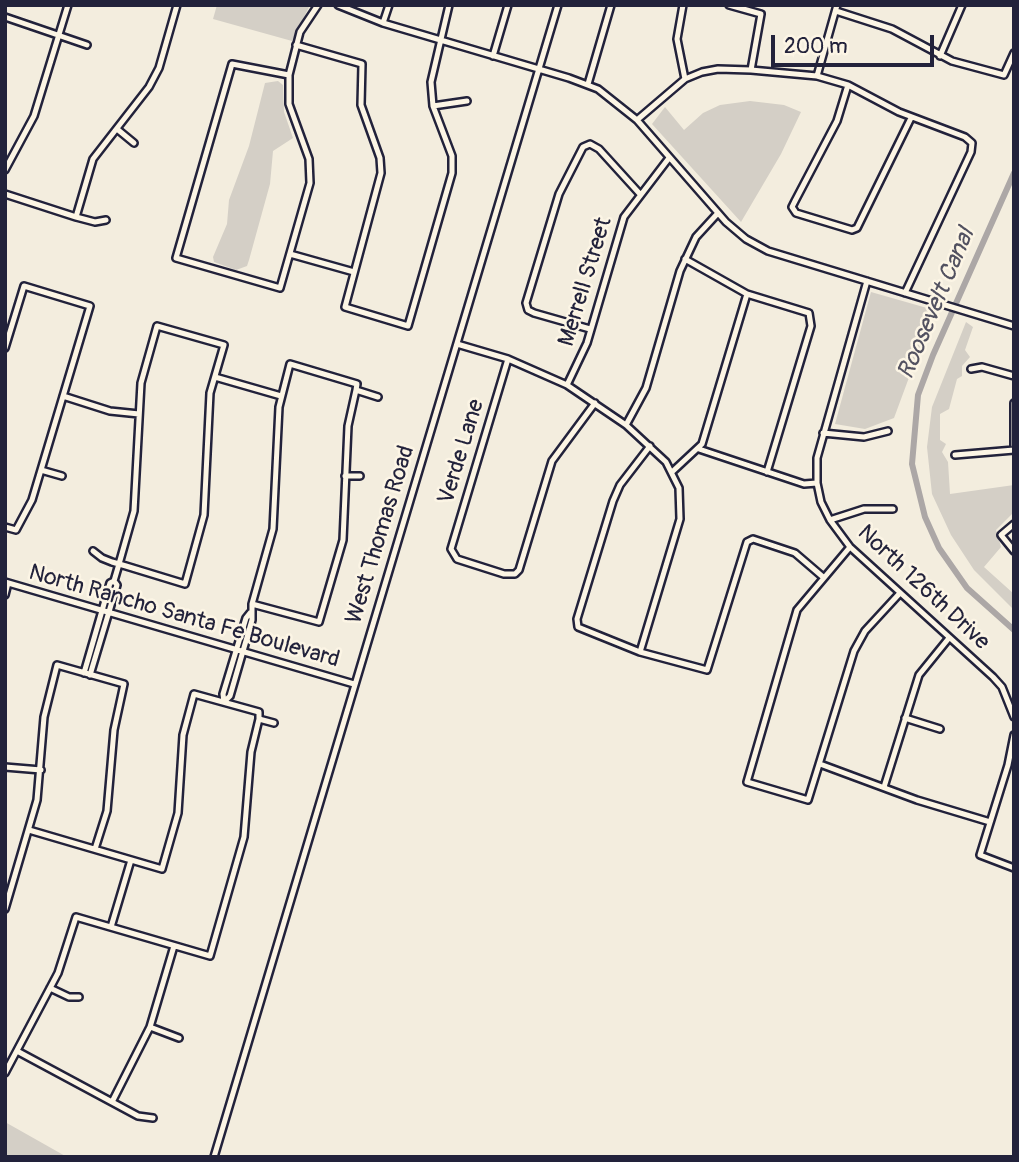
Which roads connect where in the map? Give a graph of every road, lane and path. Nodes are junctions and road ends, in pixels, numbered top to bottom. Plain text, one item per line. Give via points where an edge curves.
1 (68, 5) edge
2 (177, 5) edge
3 (318, 5) edge
4 (338, 5) edge
5 (389, 5) edge
6 (449, 5) edge
7 (508, 5) edge
8 (558, 5) edge
9 (611, 5) edge
10 (683, 5) edge
11 (729, 5) edge
12 (962, 5) edge
13 (837, 8) edge
14 (5, 18) edge
15 (383, 23) junction
16 (60, 34) junction
17 (439, 40) junction
18 (87, 45) dead end
19 (296, 45) junction
20 (1014, 53) edge
21 (493, 56) junction
22 (940, 56) junction
23 (538, 69) junction
24 (751, 70) junction
25 (289, 75) junction
26 (817, 76) junction
27 (685, 79) junction
28 (588, 84) junction
29 (848, 85) junction
30 (467, 101) dead end
31 (433, 106) junction
32 (911, 118) junction
33 (637, 120) junction
34 (117, 129) junction
35 (134, 143) dead end
36 (669, 158) junction
37 (5, 170) edge
38 (639, 193) junction
39 (5, 194) edge
40 (718, 213) junction
41 (76, 217) junction
42 (106, 220) dead end
43 (290, 254) junction
44 (685, 259) junction
45 (354, 272) junction
46 (867, 281) junction
47 (905, 293) junction
48 (747, 294) junction
49 (1014, 326) edge
50 (590, 329) junction
51 (457, 344) junction
52 (5, 348) edge
53 (508, 359) junction
54 (971, 369) dead end
55 (1014, 376) edge
56 (215, 377) junction
57 (567, 385) junction
58 (356, 390) junction
59 (281, 396) junction
60 (63, 397) junction
61 (378, 397) dead end
62 (595, 402) junction
63 (1014, 403) edge
64 (139, 414) junction
65 (626, 425) junction
66 (888, 431) dead end
67 (823, 433) junction
68 (650, 446) junction
69 (1014, 448) edge
70 (699, 449) junction
71 (955, 455) dead end
72 (41, 470) junction
73 (672, 472) junction
74 (767, 472) junction
75 (62, 476) dead end
76 (345, 476) junction
77 (360, 476) dead end
78 (817, 483) junction
79 (893, 509) dead end
80 (830, 520) junction
81 (1014, 524) edge
82 (5, 527) edge
83 (850, 547) junction
84 (93, 551) dead end
85 (1014, 551) edge
86 (119, 564) junction
87 (823, 577) junction
88 (6, 583) edge
89 (900, 593) junction
90 (5, 595) edge
91 (252, 604) junction
92 (105, 613) junction
93 (948, 638) junction
94 (239, 652) junction
95 (640, 652) junction
96 (87, 674) junction
97 (354, 684) junction
98 (224, 702) junction
99 (1014, 717) edge
100 (905, 718) junction
101 (259, 719) junction
102 (274, 723) dead end
103 (940, 729) dead end
104 (1014, 735) edge
105 (820, 764) junction
106 (5, 768) edge
107 (41, 770) junction
108 (884, 787) junction
109 (990, 822) junction
110 (29, 830) junction
111 (95, 849) junction
112 (131, 860) junction
113 (1014, 867) edge
114 (5, 909) edge
115 (111, 927) junction
116 (174, 946) junction
117 (50, 988) junction
118 (79, 997) dead end
119 (150, 1027) junction
120 (179, 1038) dead end
121 (17, 1051) junction
122 (5, 1073) edge
123 (111, 1102) junction
124 (153, 1118) dead end
125 (214, 1157) edge

1 - 16 street
2 - 34 street via 159,68
3 - 19 street
4 - 15 street
5 - 15 street
6 - 17 street
7 - 21 street
8 - 23 street, West Thomas Road
9 - 28 street
10 - 27 street via 677,40
11 - 24 street via 761,14
12 - 22 street
13 - 22 street via 892,29
13 - 26 street
14 - 16 street
15 - 17 street
16 - 18 street
16 - 37 street via 34,116
17 - 21 street
17 - 31 street via 430,82
19 - 25 street
19 - 45 street via 362,64 361,105 381,173
20 - 22 street via 1004,75
21 - 23 street
23 - 28 street
23 - 51 street, West Thomas Road
24 - 26 street
24 - 27 street via 718,69
25 - 43 street via 289,104 311,169
25 - 43 street via 232,64 176,258 280,288
26 - 29 street
27 - 33 street
28 - 33 street
29 - 32 street
29 - 32 street via 837,121 792,207 796,213 857,228
30 - 31 street
31 - 45 street via 452,156 452,173 408,326 345,307
32 - 47 street via 972,143
33 - 36 street
34 - 35 street
34 - 41 street via 93,159
36 - 38 street, Merrell Street
36 - 40 street
38 - 50 street, Merrell Street via 619,228
38 - 50 street via 590,144 583,147 559,194 526,303 528,310
39 - 41 street
40 - 44 street via 696,237
40 - 46 street via 736,232 768,251
41 - 42 street
43 - 45 street
44 - 48 street
44 - 65 street via 646,388
46 - 47 street
46 - 67 street
47 - 49 street
48 - 70 street
48 - 74 street via 809,313 811,319
50 - 57 street, Merrell Street
51 - 53 street
51 - 97 street, West Thomas Road
52 - 60 street via 24,286 90,306
53 - 57 street
53 - 62 street, Verde Lane via 451,549 464,561 515,574 519,570 552,461
54 - 55 street via 982,367
56 - 59 street
56 - 64 street via 224,345 157,326 141,383
56 - 86 street via 204,515 185,584
57 - 62 street
58 - 59 street via 357,384 290,364
58 - 61 street
58 - 76 street via 349,414
59 - 91 street via 274,530
60 - 64 street
60 - 72 street
62 - 65 street
63 - 69 street
64 - 86 street via 135,504
65 - 68 street
66 - 67 street via 864,437
67 - 78 street
68 - 73 street
68 - 95 street via 613,501 577,619 578,627
69 - 71 street
70 - 73 street
70 - 74 street
72 - 75 street
72 - 82 street via 22,523 16,530
73 - 95 street via 680,496 680,519
74 - 78 street via 804,484
76 - 77 street
76 - 91 street via 341,548 319,622
78 - 80 street, North 126th Drive
79 - 80 street via 864,509
80 - 83 street, North 126th Drive
81 - 85 street via 1001,535
83 - 87 street
83 - 89 street, North 126th Drive
84 - 86 street
86 - 92 street via 117,585
87 - 95 street via 794,553 747,541 707,670
87 - 105 street via 791,626 747,782 808,800
88 - 90 street
88 - 92 street, North Rancho Santa Fe Boulevard
89 - 93 street, North 126th Drive
89 - 105 street via 865,631 854,652
91 - 94 street via 252,620
92 - 94 street, North Rancho Santa Fe Boulevard
92 - 96 street
93 - 99 street, North 126th Drive via 1002,687
93 - 100 street via 919,675
94 - 97 street, North Rancho Santa Fe Boulevard
94 - 98 street via 230,696
96 - 107 street via 57,665 47,703
96 - 111 street via 124,684 114,730 107,811
97 - 125 street, West Thomas Road
98 - 101 street via 259,712
98 - 112 street via 194,694 183,735 178,813 162,869
100 - 103 street
100 - 108 street
101 - 102 street
101 - 116 street via 252,745 244,836 210,956
104 - 109 street
105 - 108 street
106 - 107 street
107 - 110 street
108 - 109 street
109 - 113 street via 980,855
110 - 111 street
110 - 114 street
111 - 112 street
112 - 115 street
115 - 116 street
115 - 117 street via 76,917
116 - 119 street
117 - 118 street
117 - 121 street
119 - 120 street
119 - 123 street
121 - 122 street
121 - 123 street
123 - 124 street

